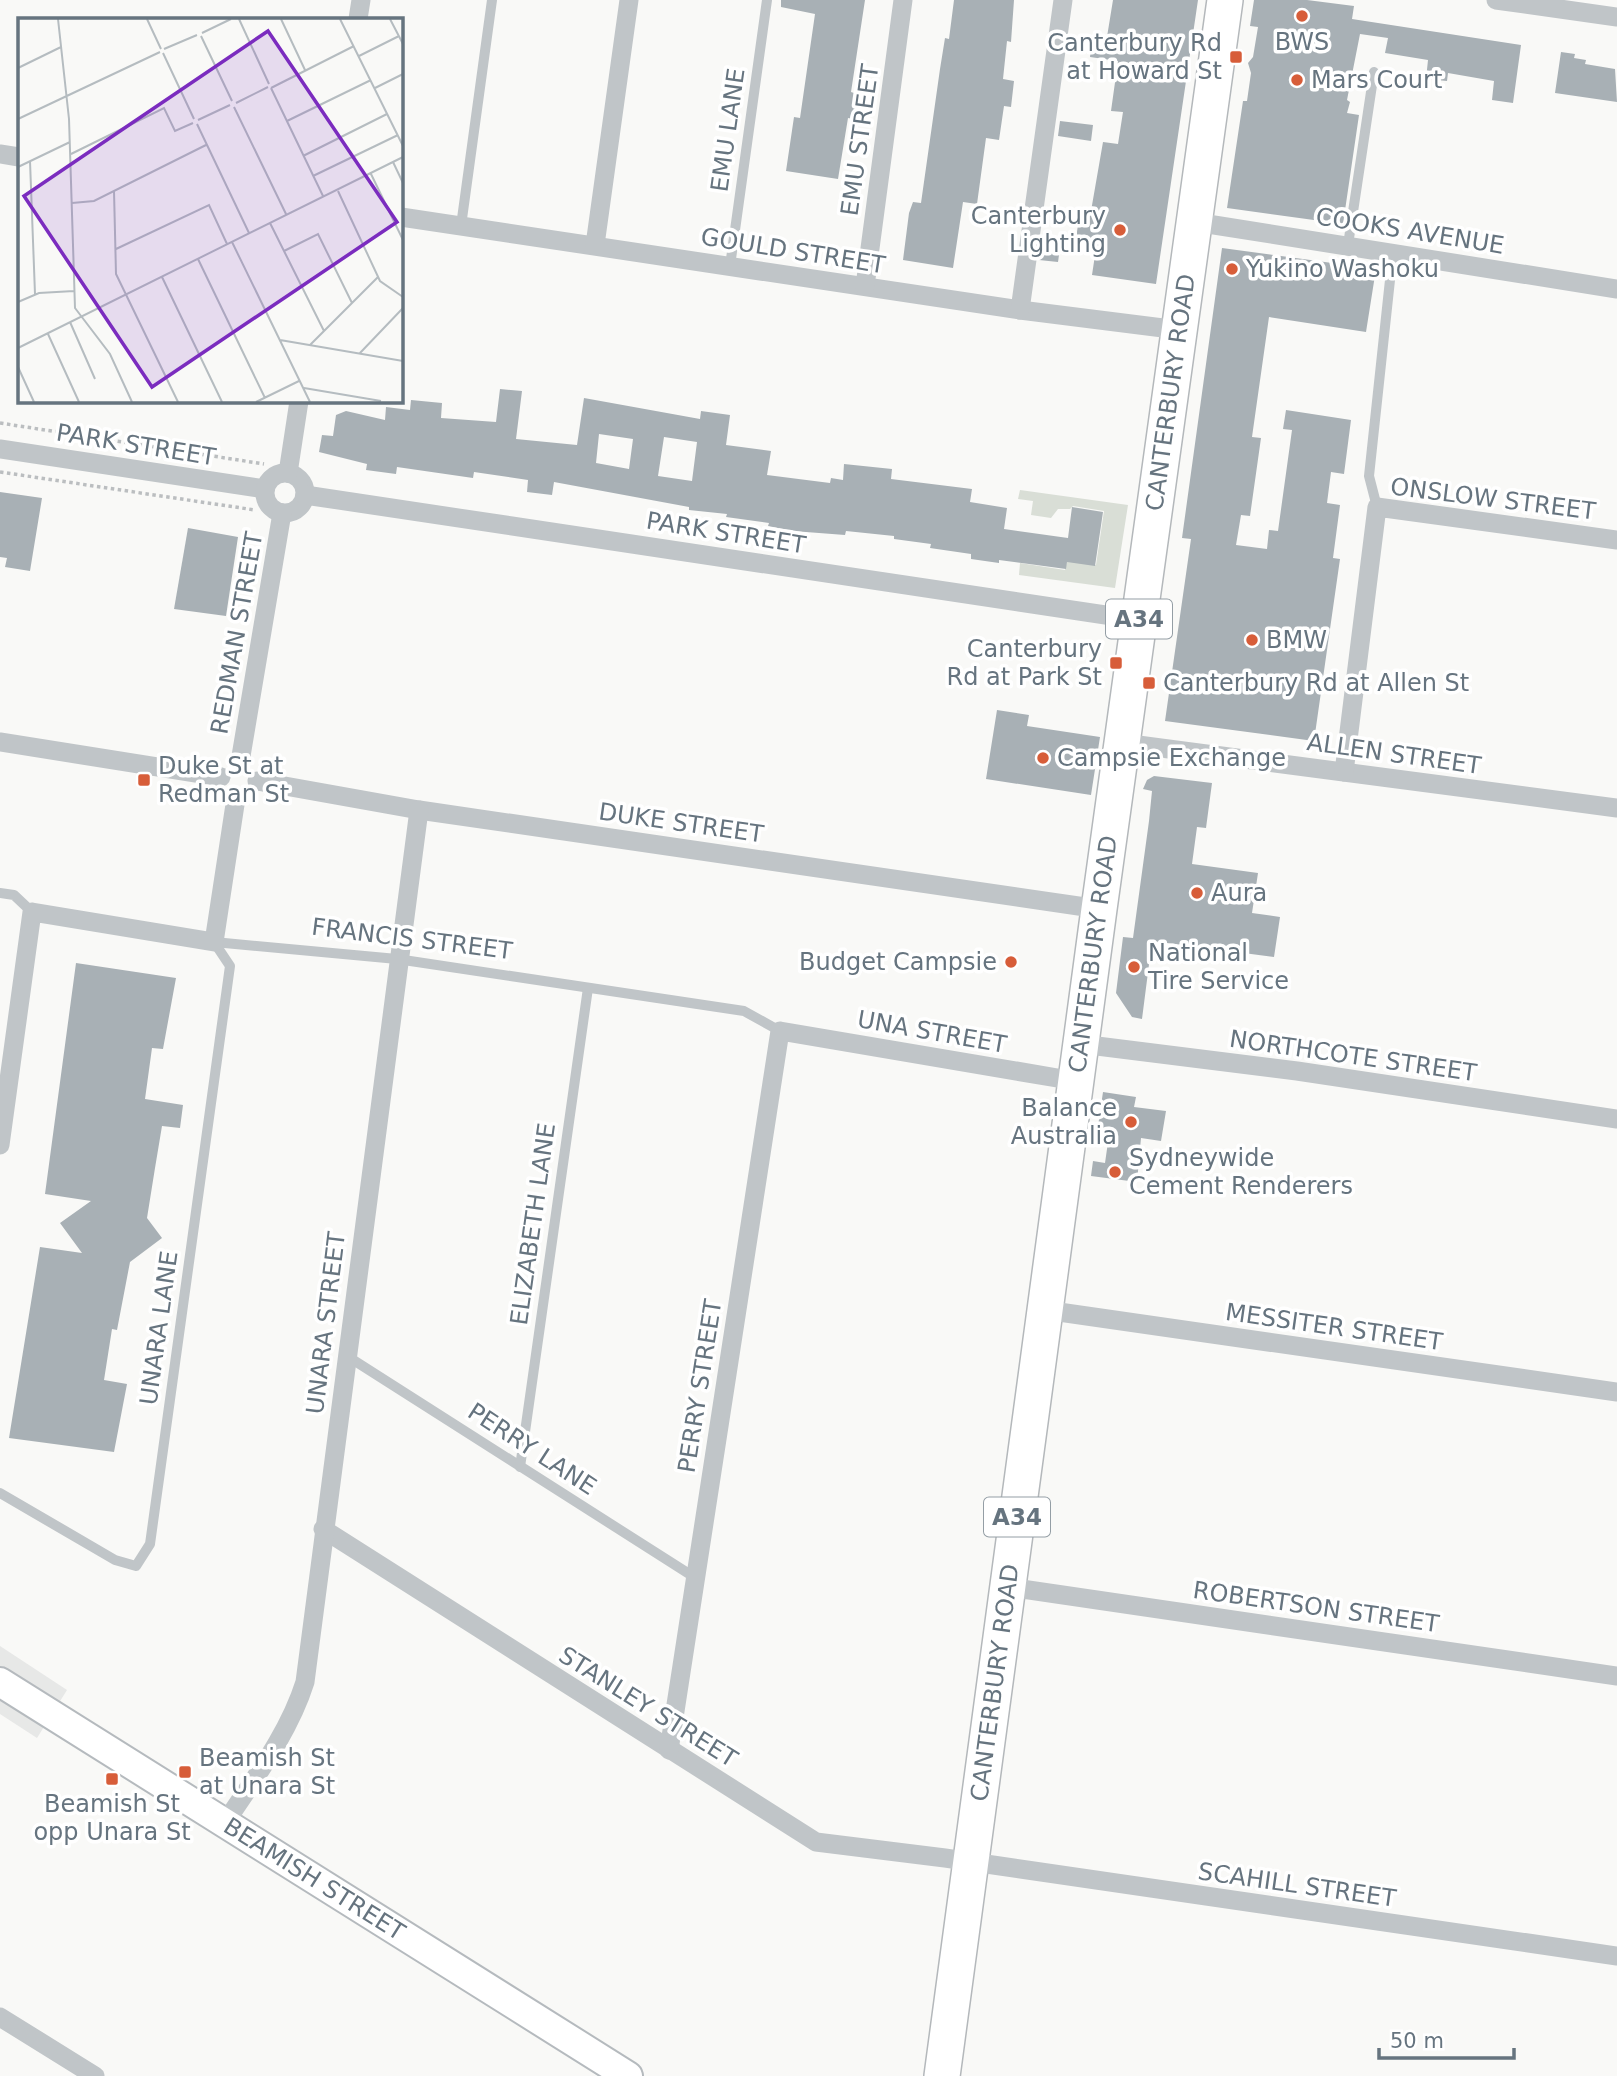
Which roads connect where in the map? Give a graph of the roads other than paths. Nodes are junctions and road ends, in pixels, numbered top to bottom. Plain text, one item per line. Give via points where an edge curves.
1 (361, 0) edge
2 (492, 0) edge
3 (629, 0) edge
4 (767, 0) edge
5 (903, 0) edge
6 (1063, 0) edge
7 (1225, 0) edge
8 (1496, 0) edge
9 (1617, 17) edge
10 (358, 18) edge
11 (1374, 72) dead end
12 (0, 154) edge
13 (18, 157) edge
14 (402, 217) edge
15 (1195, 222) junction
16 (461, 226) junction
17 (595, 245) junction
18 (1348, 245) junction
19 (1393, 252) junction
20 (730, 266) junction
21 (865, 286) junction
22 (1617, 289) edge
23 (1020, 310) junction
24 (1179, 330) junction
25 (299, 402) edge
26 (0, 449) edge
27 (288, 473) junction
28 (265, 489) junction
29 (305, 495) junction
30 (1377, 507) junction
31 (282, 513) junction
32 (1617, 540) edge
33 (1139, 621) junction
34 (0, 743) edge
35 (1123, 743) junction
36 (240, 762) junction
37 (1344, 772) junction
38 (221, 777) junction
39 (257, 781) junction
40 (236, 798) junction
41 (1617, 808) edge
42 (419, 810) junction
43 (0, 893) edge
44 (1099, 909) junction
45 (32, 912) junction
46 (214, 942) junction
47 (397, 959) junction
48 (588, 988) junction
49 (780, 1031) junction
50 (1081, 1044) junction
51 (1075, 1081) junction
52 (1617, 1119) edge
53 (0, 1145) edge
54 (1045, 1310) junction
55 (347, 1356) junction
56 (1617, 1392) edge
57 (520, 1466) junction
58 (0, 1493) edge
59 (323, 1529) junction
60 (694, 1577) junction
61 (1008, 1587) junction
62 (1617, 1676) edge
63 (0, 1682) edge
64 (669, 1749) junction
65 (225, 1823) junction
66 (970, 1862) junction
67 (1617, 1956) edge
68 (0, 2017) edge
69 (68, 2068) edge
70 (95, 2076) edge
71 (628, 2076) edge
72 (942, 2076) edge

1 - 10 street
2 - 16 lane
3 - 17 street
4 - 20 lane, EMU LANE
5 - 21 street, EMU STREET
6 - 23 street
7 - 15 highway, CANTERBURY ROAD / A34
8 - 9 street
11 - 18 lane
12 - 13 street
14 - 16 street, GOULD STREET
15 - 18 street, COOKS AVENUE
15 - 24 highway, CANTERBURY ROAD / A34
16 - 17 street, GOULD STREET
17 - 20 street, GOULD STREET
18 - 19 street, COOKS AVENUE
19 - 22 street, COOKS AVENUE
19 - 30 lane via 1369,475
20 - 21 street, GOULD STREET
21 - 23 street, GOULD STREET
23 - 24 street, GOULD STREET
24 - 33 highway, CANTERBURY ROAD / A34
25 - 27 street
26 - 28 street, PARK STREET
27 - 28 street via 272,478
27 - 29 street via 302,482
28 - 31 street via 270,507
29 - 31 street via 295,511
29 - 33 street, PARK STREET
30 - 32 street, ONSLOW STREET
30 - 37 street, ONSLOW STREET
31 - 36 street, REDMAN STREET
33 - 35 highway, CANTERBURY ROAD / A34
34 - 38 street
35 - 37 street, ALLEN STREET
35 - 44 highway, CANTERBURY ROAD / A34
36 - 38 street via 229,764
36 - 39 street via 251,766
37 - 41 street, ALLEN STREET
38 - 40 street via 222,788
39 - 40 street via 247,796
39 - 42 street, DUKE STREET
40 - 46 street
42 - 44 street, DUKE STREET
42 - 47 street, UNARA STREET
43 - 45 lane via 14,895
44 - 50 highway, CANTERBURY ROAD / A34
45 - 46 street, FRANCIS STREET
45 - 53 street
46 - 47 lane, FRANCIS STREET
46 - 58 lane, UNARA LANE via 230,966 150,1545 136,1566 115,1560
47 - 48 lane, FRANCIS STREET
47 - 55 street, UNARA STREET
48 - 49 lane, FRANCIS STREET via 744,1011
48 - 57 lane, ELIZABETH LANE
49 - 51 street, UNA STREET
49 - 60 street, PERRY STREET
50 - 51 highway, CANTERBURY ROAD / A34
50 - 52 street, NORTHCOTE STREET
51 - 54 highway, CANTERBURY ROAD / A34
54 - 56 street, MESSITER STREET
54 - 61 highway, CANTERBURY ROAD / A34
55 - 57 lane, PERRY LANE
55 - 59 street, UNARA STREET
57 - 60 lane, PERRY LANE
59 - 64 street, STANLEY STREET
59 - 65 street, UNARA STREET via 305,1682 298,1705
60 - 64 street, PERRY STREET
61 - 62 street, ROBERTSON STREET
61 - 66 highway, CANTERBURY ROAD / A34
63 - 65 main road, BEAMISH STREET
64 - 66 street, STANLEY STREET via 816,1842
65 - 71 main road, BEAMISH STREET
66 - 67 street, SCAHILL STREET
66 - 72 highway, CANTERBURY ROAD / A34
68 - 69 street
69 - 70 street

